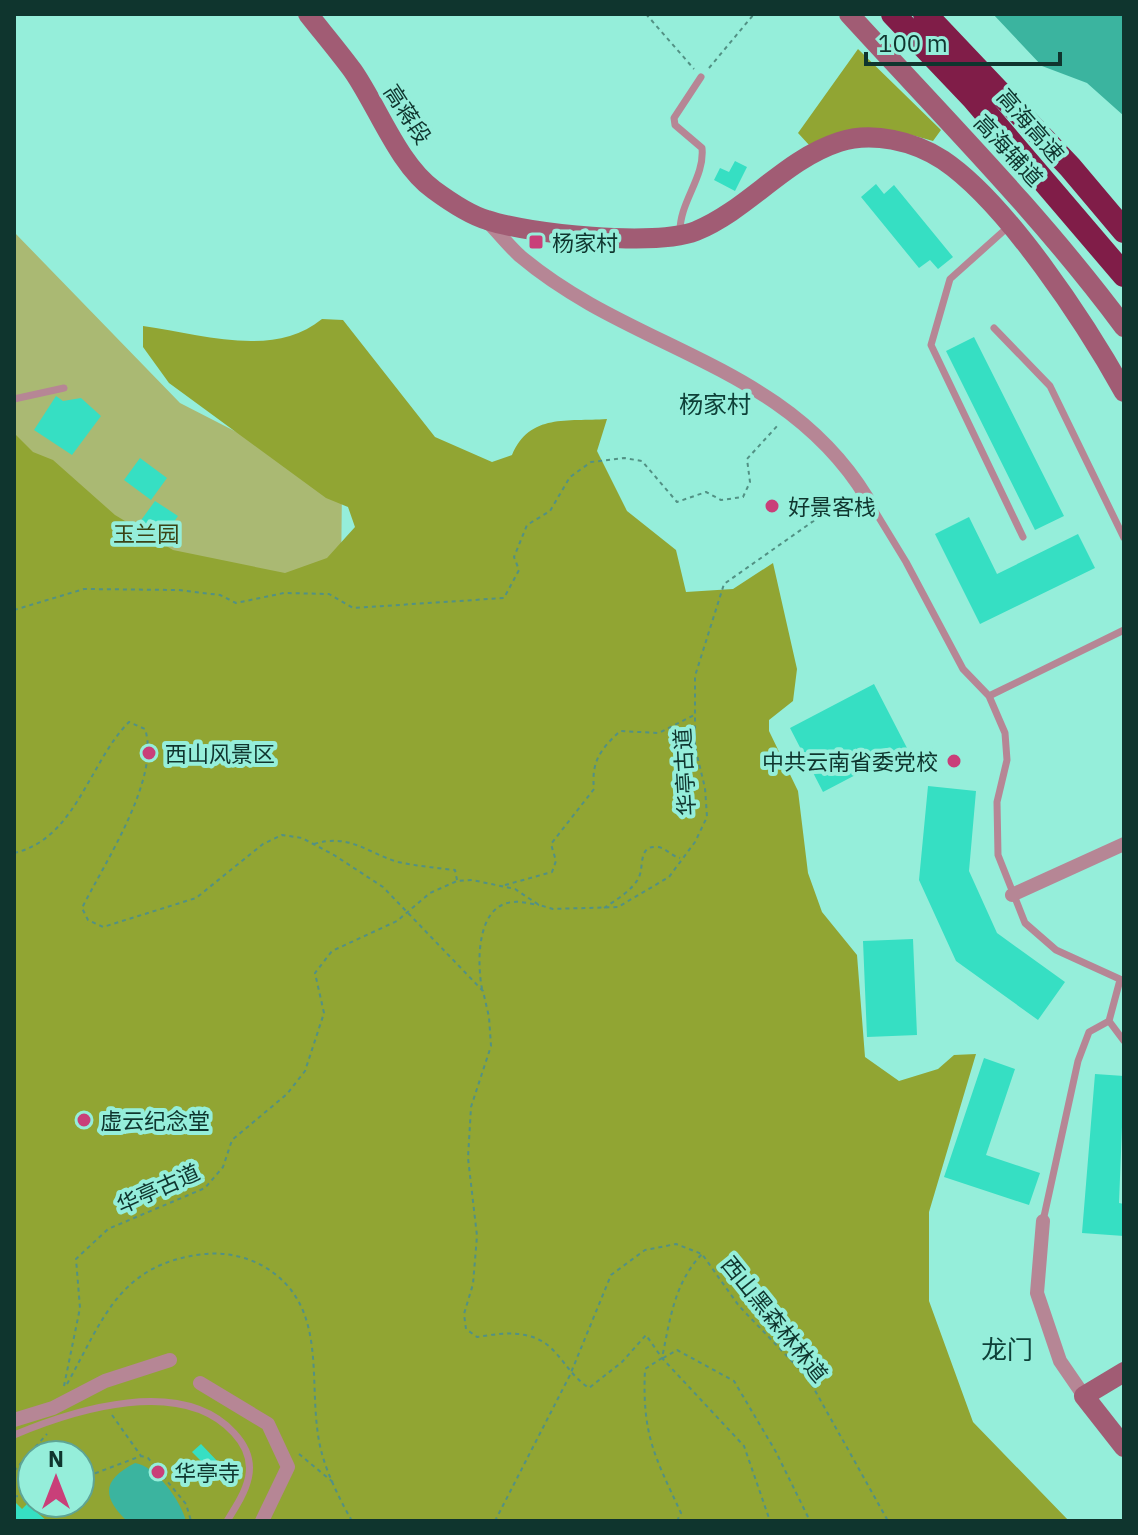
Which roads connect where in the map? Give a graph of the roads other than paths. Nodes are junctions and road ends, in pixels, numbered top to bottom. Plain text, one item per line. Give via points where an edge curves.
1 (308, 14) edge
2 (849, 14) edge
3 (893, 14) edge
4 (925, 14) edge
5 (701, 77) road end
6 (486, 220) junction
7 (1009, 225) junction
8 (1124, 231) edge
9 (680, 236) junction
10 (1124, 275) edge
11 (1124, 327) edge
12 (994, 328) dead end
13 (64, 388) dead end
14 (1124, 392) edge
15 (14, 399) edge
16 (864, 492) joint
17 (1023, 537) dead end
18 (1124, 538) edge
19 (1124, 630) edge
20 (989, 696) junction
21 (1124, 844) edge
22 (1012, 895) junction
23 (1122, 980) edge
24 (1109, 1021) junction
25 (1124, 1041) edge
26 (1043, 1221) joint
27 (170, 1360) dead end
28 (1124, 1372) edge
29 (200, 1383) dead end
30 (1084, 1396) junction
31 (14, 1420) edge
32 (14, 1435) edge
33 (1124, 1447) edge
34 (227, 1521) edge
35 (262, 1521) edge

1 - 6 main road, 高蒋段 via 353,72 397,147 432,189
2 - 11 main road, 高海辅道 via 999,172
3 - 10 highway, 高海高速 via 973,98
4 - 8 highway, 高海高速
5 - 9 lane via 674,118 675,125 702,148 703,161 683,204
6 - 9 main road via 597,237
6 - 16 street via 520,256 565,287 763,391 836,454
7 - 9 main road via 942,160 907,142 877,138 842,141 806,155 718,219
7 - 14 main road via 1095,341
7 - 17 lane via 950,279 931,345
12 - 18 lane via 1050,386
13 - 15 lane
16 - 20 lane via 963,669
19 - 20 lane
20 - 22 lane via 1005,733 1007,760 997,802 998,855
21 - 22 street
22 - 23 lane via 1025,923 1056,950
23 - 24 lane
24 - 25 lane
24 - 26 lane via 1089,1032 1078,1061
26 - 30 street via 1037,1293 1060,1361
27 - 31 street
28 - 30 main road
29 - 35 street via 268,1424 288,1467
30 - 33 main road
32 - 34 lane via 54,1419 107,1408 156,1400 190,1404 221,1419 241,1440 250,1468 248,1489

